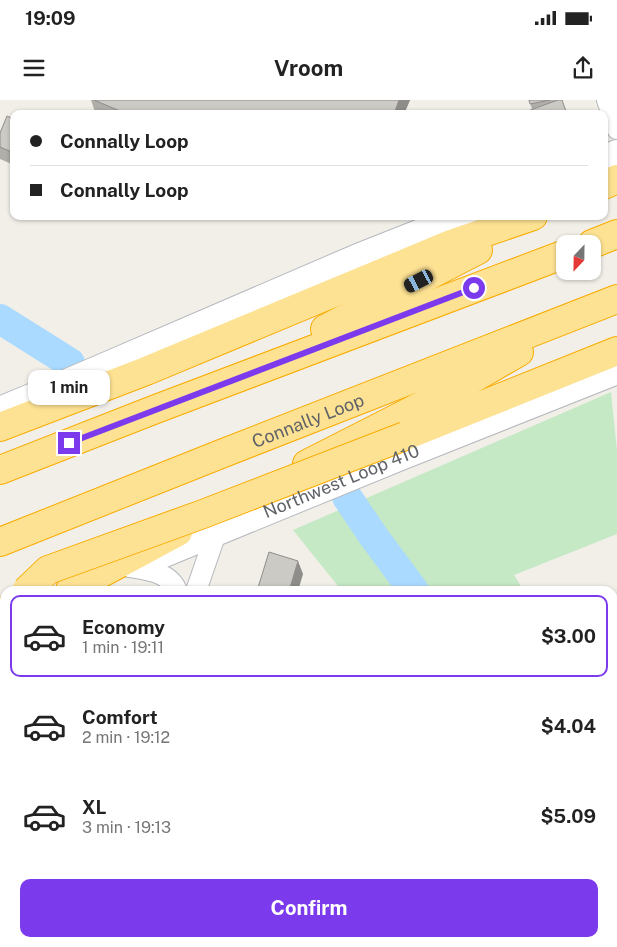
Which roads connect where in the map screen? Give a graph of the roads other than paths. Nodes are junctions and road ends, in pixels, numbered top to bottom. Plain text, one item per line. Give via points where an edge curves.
1 (607, 100) edge
2 (617, 129) edge
3 (454, 220) edge
4 (521, 220) edge
5 (536, 220) edge
6 (617, 234) edge
7 (601, 240) edge
8 (556, 257) edge
9 (611, 302) edge
10 (617, 351) edge
11 (617, 370) edge
12 (201, 392) junction
13 (0, 410) edge
14 (0, 427) edge
15 (0, 470) edge
16 (216, 533) junction
17 (0, 542) edge
18 (129, 567) junction
19 (31, 586) edge
20 (77, 586) edge
21 (81, 586) edge
22 (175, 586) edge
23 (198, 586) edge

1 - 2 street
3 - 13 main road
4 - 14 highway via 451,244 146,371
5 - 12 highway
6 - 7 highway
8 - 12 highway
9 - 17 highway, Connally Loop
9 - 20 highway via 460,386
10 - 19 highway, bridge via 203,514 48,570
11 - 16 main road, Northwest Loop 410
12 - 15 highway
16 - 18 main road, Northwest Loop 410
16 - 23 street
18 - 21 main road, Northwest Loop 410
18 - 22 street via 154,572 168,578

